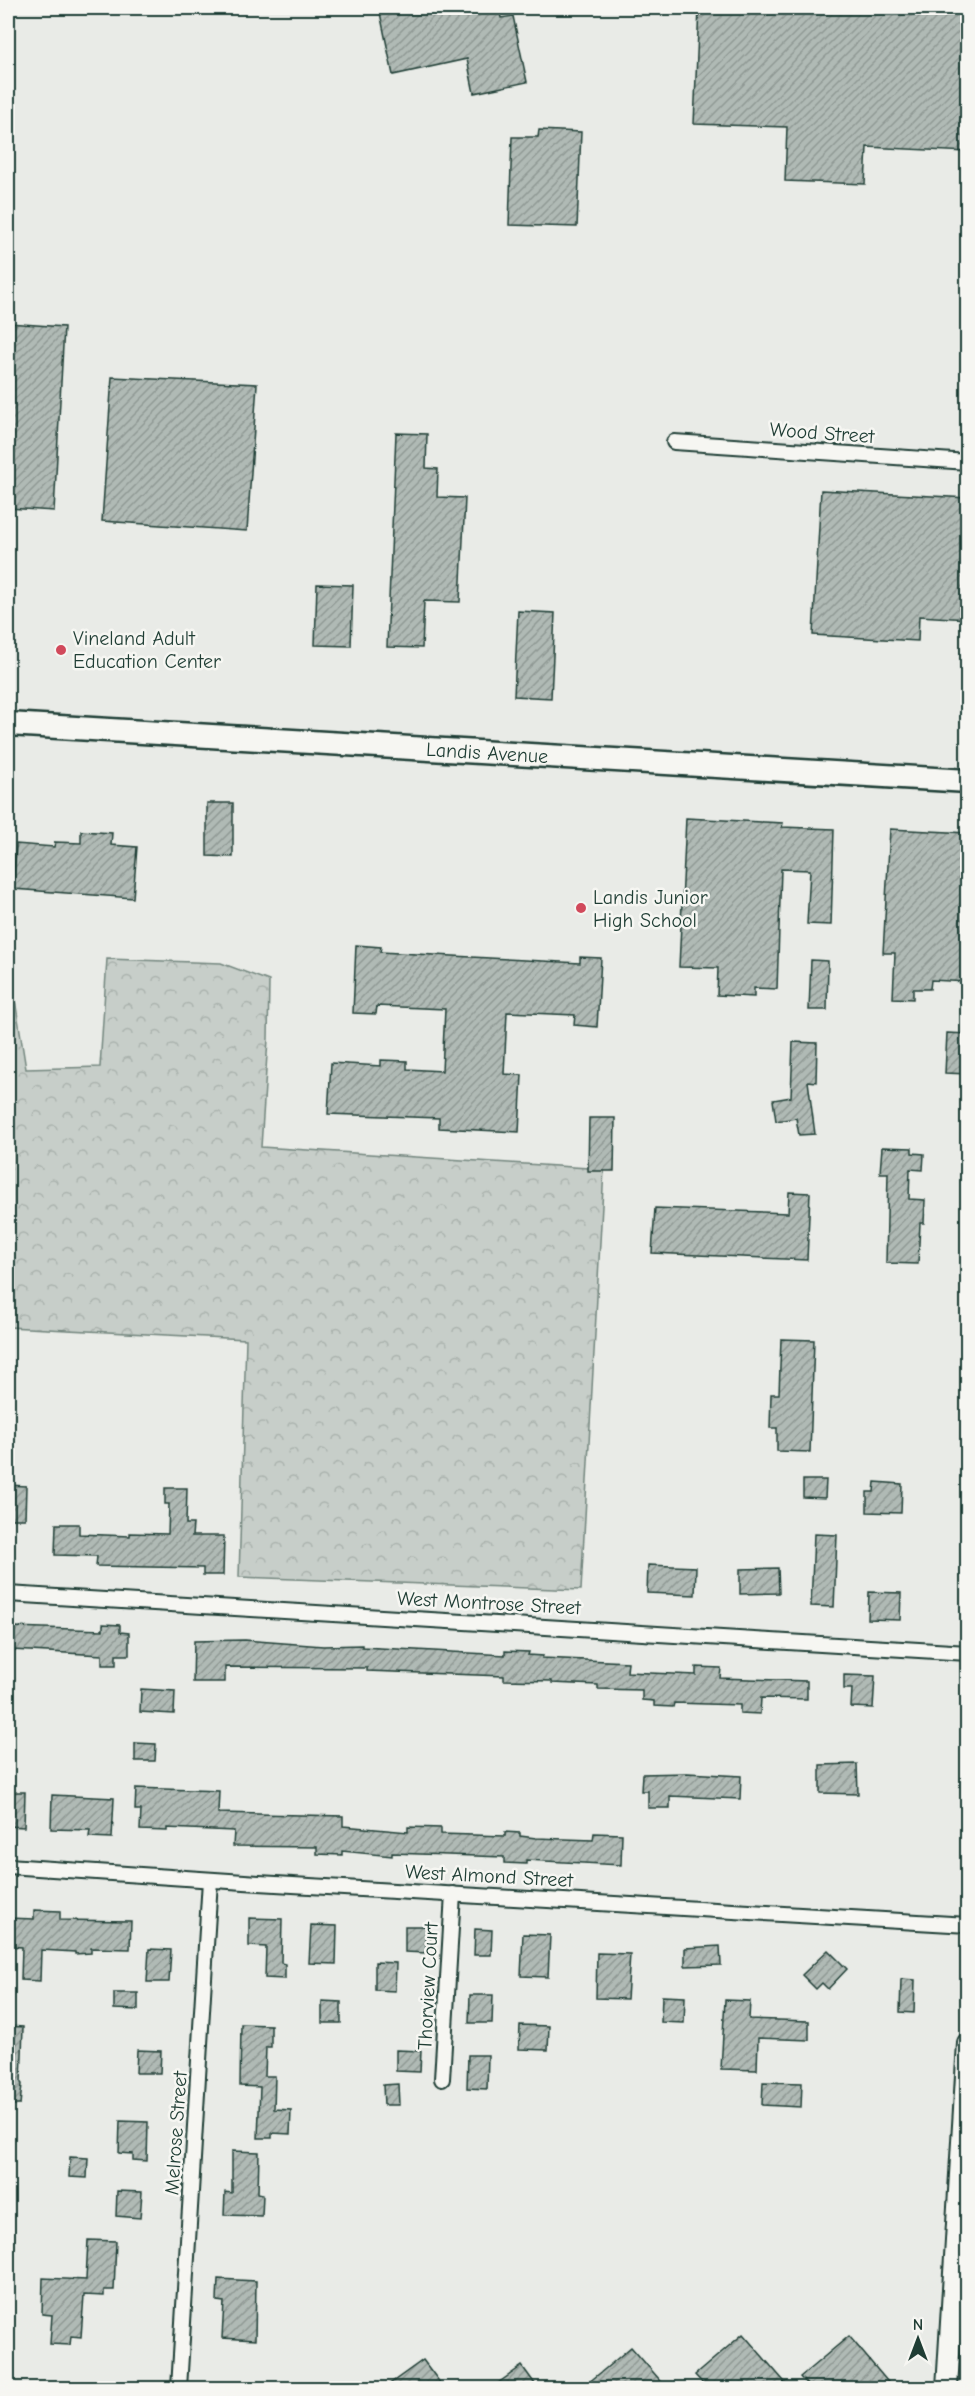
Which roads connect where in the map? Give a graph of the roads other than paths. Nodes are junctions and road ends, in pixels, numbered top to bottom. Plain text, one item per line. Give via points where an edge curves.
1 (674, 442) dead end
2 (968, 462) edge
3 (8, 724) edge
4 (968, 781) edge
5 (8, 1594) edge
6 (968, 1653) edge
7 (8, 1866) edge
8 (210, 1880) junction
9 (453, 1894) junction
10 (968, 1925) edge
11 (968, 2043) edge
12 (442, 2079) dead end
13 (959, 2311) edge
14 (179, 2388) edge
15 (946, 2388) edge

1 - 2 street, Wood Street
3 - 4 main road, Landis Avenue
5 - 6 street, West Montrose Street
7 - 8 street, West Almond Street
8 - 9 street, West Almond Street
8 - 14 street, Melrose Street
9 - 10 street, West Almond Street
9 - 12 street, Thorview Court
11 - 13 street
13 - 15 street

